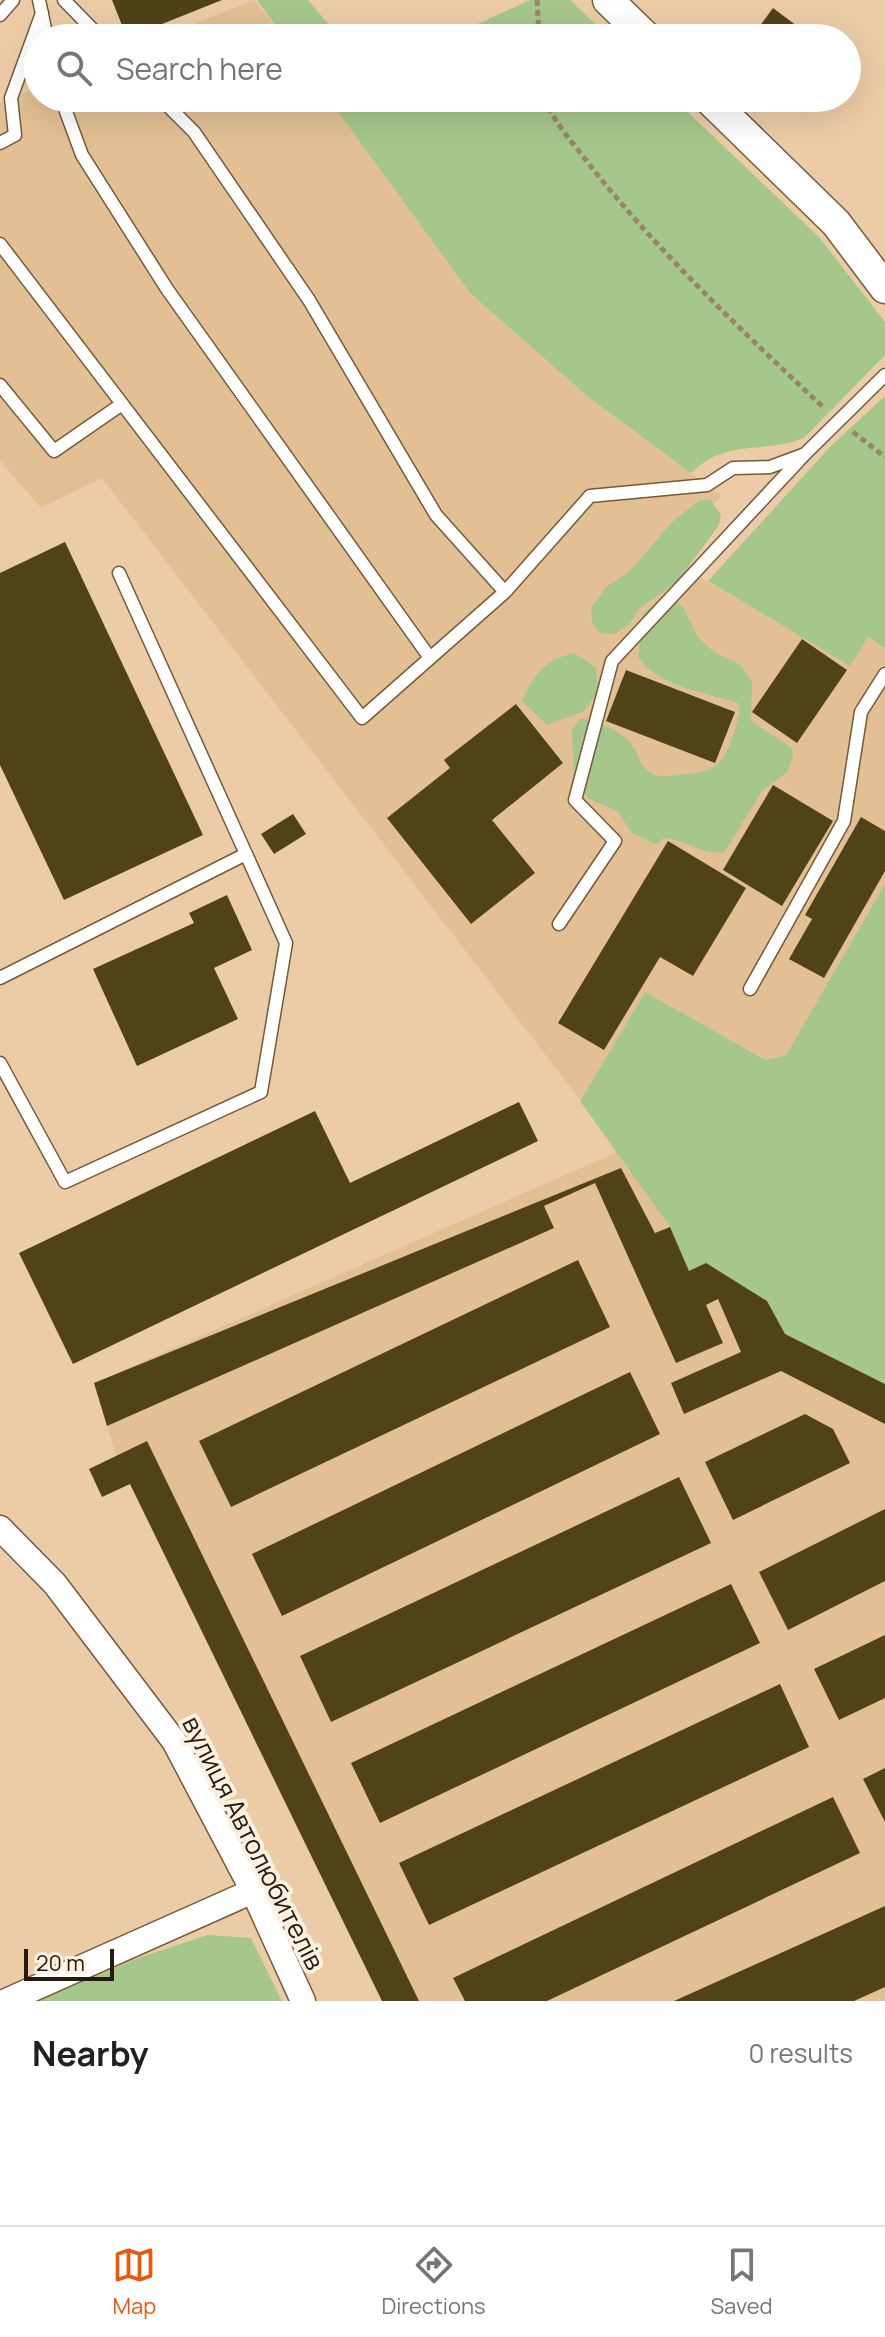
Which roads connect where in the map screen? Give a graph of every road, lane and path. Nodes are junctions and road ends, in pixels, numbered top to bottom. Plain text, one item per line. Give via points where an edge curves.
1 (13, 0) edge
2 (64, 0) edge
3 (537, 0) edge
4 (608, 0) edge
5 (0, 15) edge
6 (87, 24) edge
7 (538, 24) edge
8 (633, 24) edge
9 (24, 57) edge
10 (66, 112) edge
11 (174, 112) edge
12 (553, 112) edge
13 (722, 112) edge
14 (0, 143) edge
15 (0, 244) edge
16 (885, 288) edge
17 (885, 375) edge
18 (0, 385) edge
19 (122, 404) junction
20 (839, 421) junction
21 (805, 454) junction
22 (885, 457) edge
23 (119, 573) dead end
24 (505, 592) junction
25 (430, 658) junction
26 (885, 674) edge
27 (246, 854) junction
28 (559, 924) dead end
29 (0, 978) edge
30 (750, 989) dead end
31 (0, 1063) edge
32 (0, 1528) edge
33 (253, 1891) junction
34 (6, 2001) edge
35 (303, 2001) edge

1 - 5 lane
2 - 6 lane
3 - 7 path
4 - 8 street
9 - 14 lane via 11,98 15,135
10 - 25 lane via 82,155 167,289
11 - 24 lane via 194,132 309,300 436,515
12 - 20 path via 608,187 770,357
13 - 16 street via 836,223
15 - 19 lane
17 - 20 lane
18 - 19 lane via 54,451
19 - 25 lane via 362,718
20 - 21 lane
20 - 22 path
21 - 24 lane via 770,467 733,468 707,485 590,496
21 - 28 lane via 612,661 575,800 615,841
23 - 27 lane
24 - 25 lane
26 - 30 lane via 861,712 844,821
27 - 29 lane
27 - 31 lane via 286,943 261,1092 65,1182
32 - 33 street, вулиця Автолюбителів via 55,1584 174,1741
33 - 34 street
33 - 35 street, вулиця Автолюбителів

